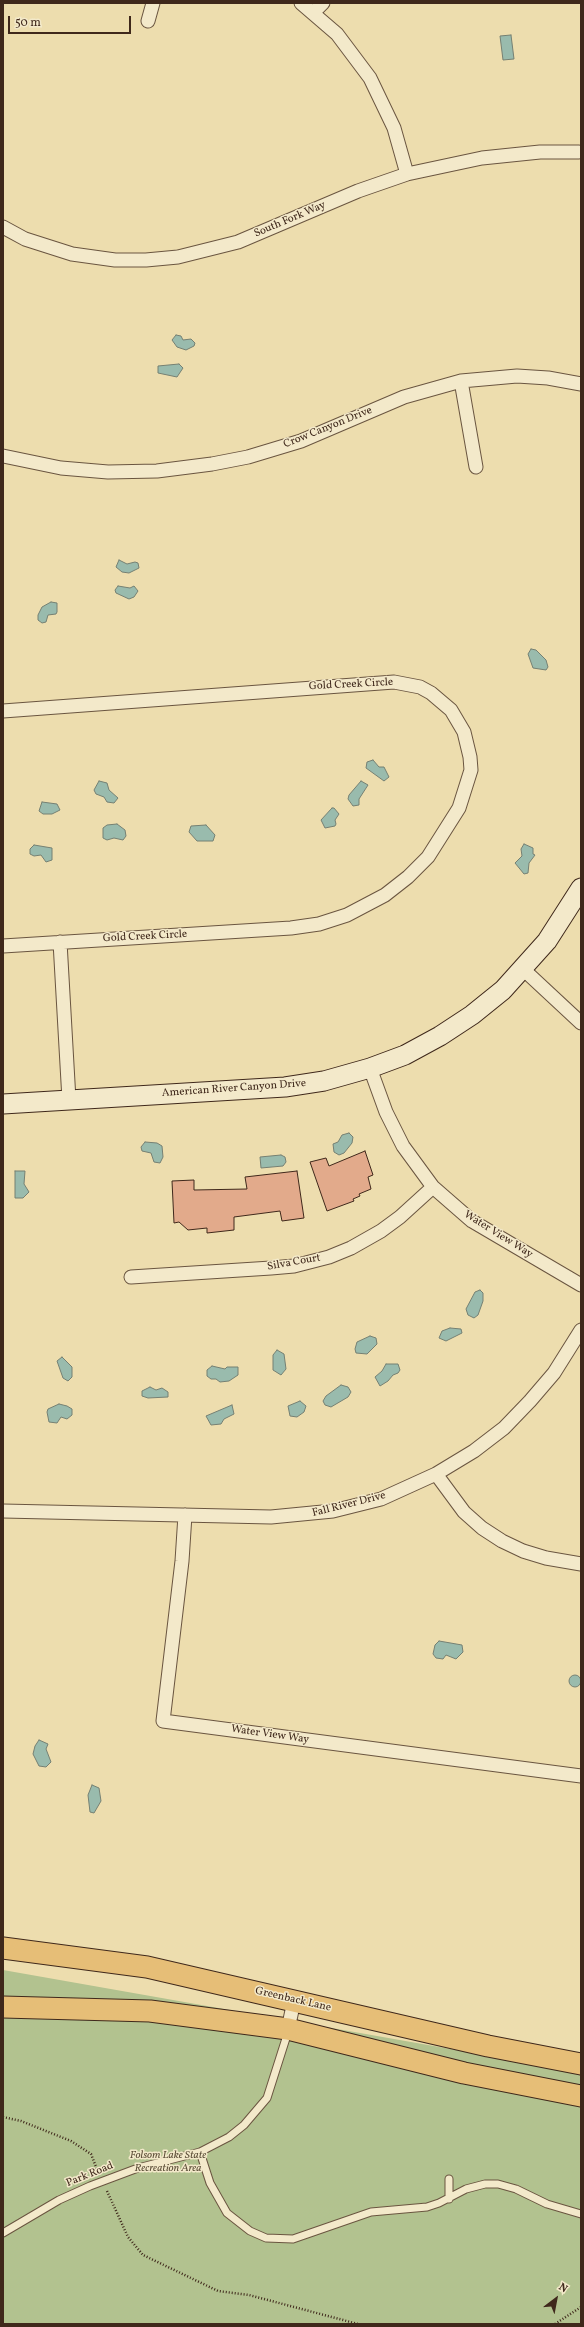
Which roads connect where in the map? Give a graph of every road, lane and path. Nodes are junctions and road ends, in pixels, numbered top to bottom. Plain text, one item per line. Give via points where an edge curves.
1 (153, 3) edge
2 (301, 3) edge
3 (318, 8) edge
4 (148, 22) dead end
5 (580, 152) dead end
6 (407, 174) junction
7 (3, 227) edge
8 (461, 381) junction
9 (581, 384) edge
10 (3, 456) edge
11 (476, 467) dead end
12 (3, 711) edge
13 (581, 888) edge
14 (60, 942) junction
15 (3, 946) edge
16 (523, 969) junction
17 (581, 1023) edge
18 (370, 1068) junction
19 (70, 1100) junction
20 (3, 1104) edge
21 (433, 1187) junction
22 (131, 1277) dead end
23 (581, 1285) edge
24 (581, 1330) edge
25 (436, 1474) junction
26 (3, 1510) edge
27 (185, 1515) junction
28 (581, 1564) edge
29 (581, 1776) edge
30 (3, 1948) edge
31 (294, 2001) junction
32 (3, 2007) edge
33 (288, 2030) junction
34 (581, 2064) edge
35 (581, 2096) edge
36 (3, 2118) edge
37 (200, 2152) junction
38 (449, 2179) dead end
39 (102, 2181) junction
40 (449, 2199) junction
41 (581, 2214) edge
42 (3, 2233) edge
43 (581, 2307) edge
44 (358, 2324) edge
45 (555, 2324) edge

1 - 4 street
2 - 3 street
3 - 6 street via 370,78 394,128
5 - 6 street, South Fork Way via 540,152 482,158
6 - 7 street, South Fork Way via 358,191 238,242 178,257 115,260 72,254 25,239
8 - 9 street, Crow Canyon Drive via 517,376
8 - 10 street, Crow Canyon Drive via 404,397 301,441 248,457 212,464 158,471 108,472 61,468
8 - 11 street
12 - 14 street, Gold Creek Circle via 394,682 420,687 442,701 458,721 468,744 471,770 453,821 423,862 408,877 373,902 333,919 291,928
13 - 16 main road, American River Canyon Drive via 562,920
14 - 15 street, Gold Creek Circle
14 - 19 street
16 - 17 street
16 - 18 main road, American River Canyon Drive via 472,1015 440,1036
18 - 19 main road, American River Canyon Drive via 324,1081 285,1086
18 - 21 street, Water View Way via 386,1112 403,1146
19 - 20 main road, American River Canyon Drive
21 - 22 street, Silva Court via 382,1231 329,1257 294,1266
21 - 23 street, Water View Way via 451,1205 477,1224
24 - 25 street, Fall River Drive via 554,1373 504,1428 474,1451
25 - 27 street, Fall River Drive via 381,1499 333,1511 271,1517
25 - 28 street via 464,1512 502,1541 546,1558
26 - 27 street, Fall River Drive
27 - 29 street, Water View Way via 163,1721
30 - 31 main road, Greenback Lane via 147,1966
31 - 33 street
31 - 34 main road, Greenback Lane via 488,2046
32 - 33 main road via 150,2012
33 - 35 main road via 464,2073
33 - 37 lane, Park Road via 267,2098 244,2126
36 - 39 path via 21,2121 71,2141 91,2154
37 - 39 lane, Park Road via 138,2168
37 - 40 lane via 210,2183 227,2213 250,2231 266,2238 293,2239 359,2215 427,2207
38 - 40 lane
39 - 42 lane, Park Road via 59,2200
39 - 44 path via 128,2237 143,2255 218,2291 249,2295
40 - 41 lane via 475,2186 498,2184 528,2194 547,2204
43 - 45 path

